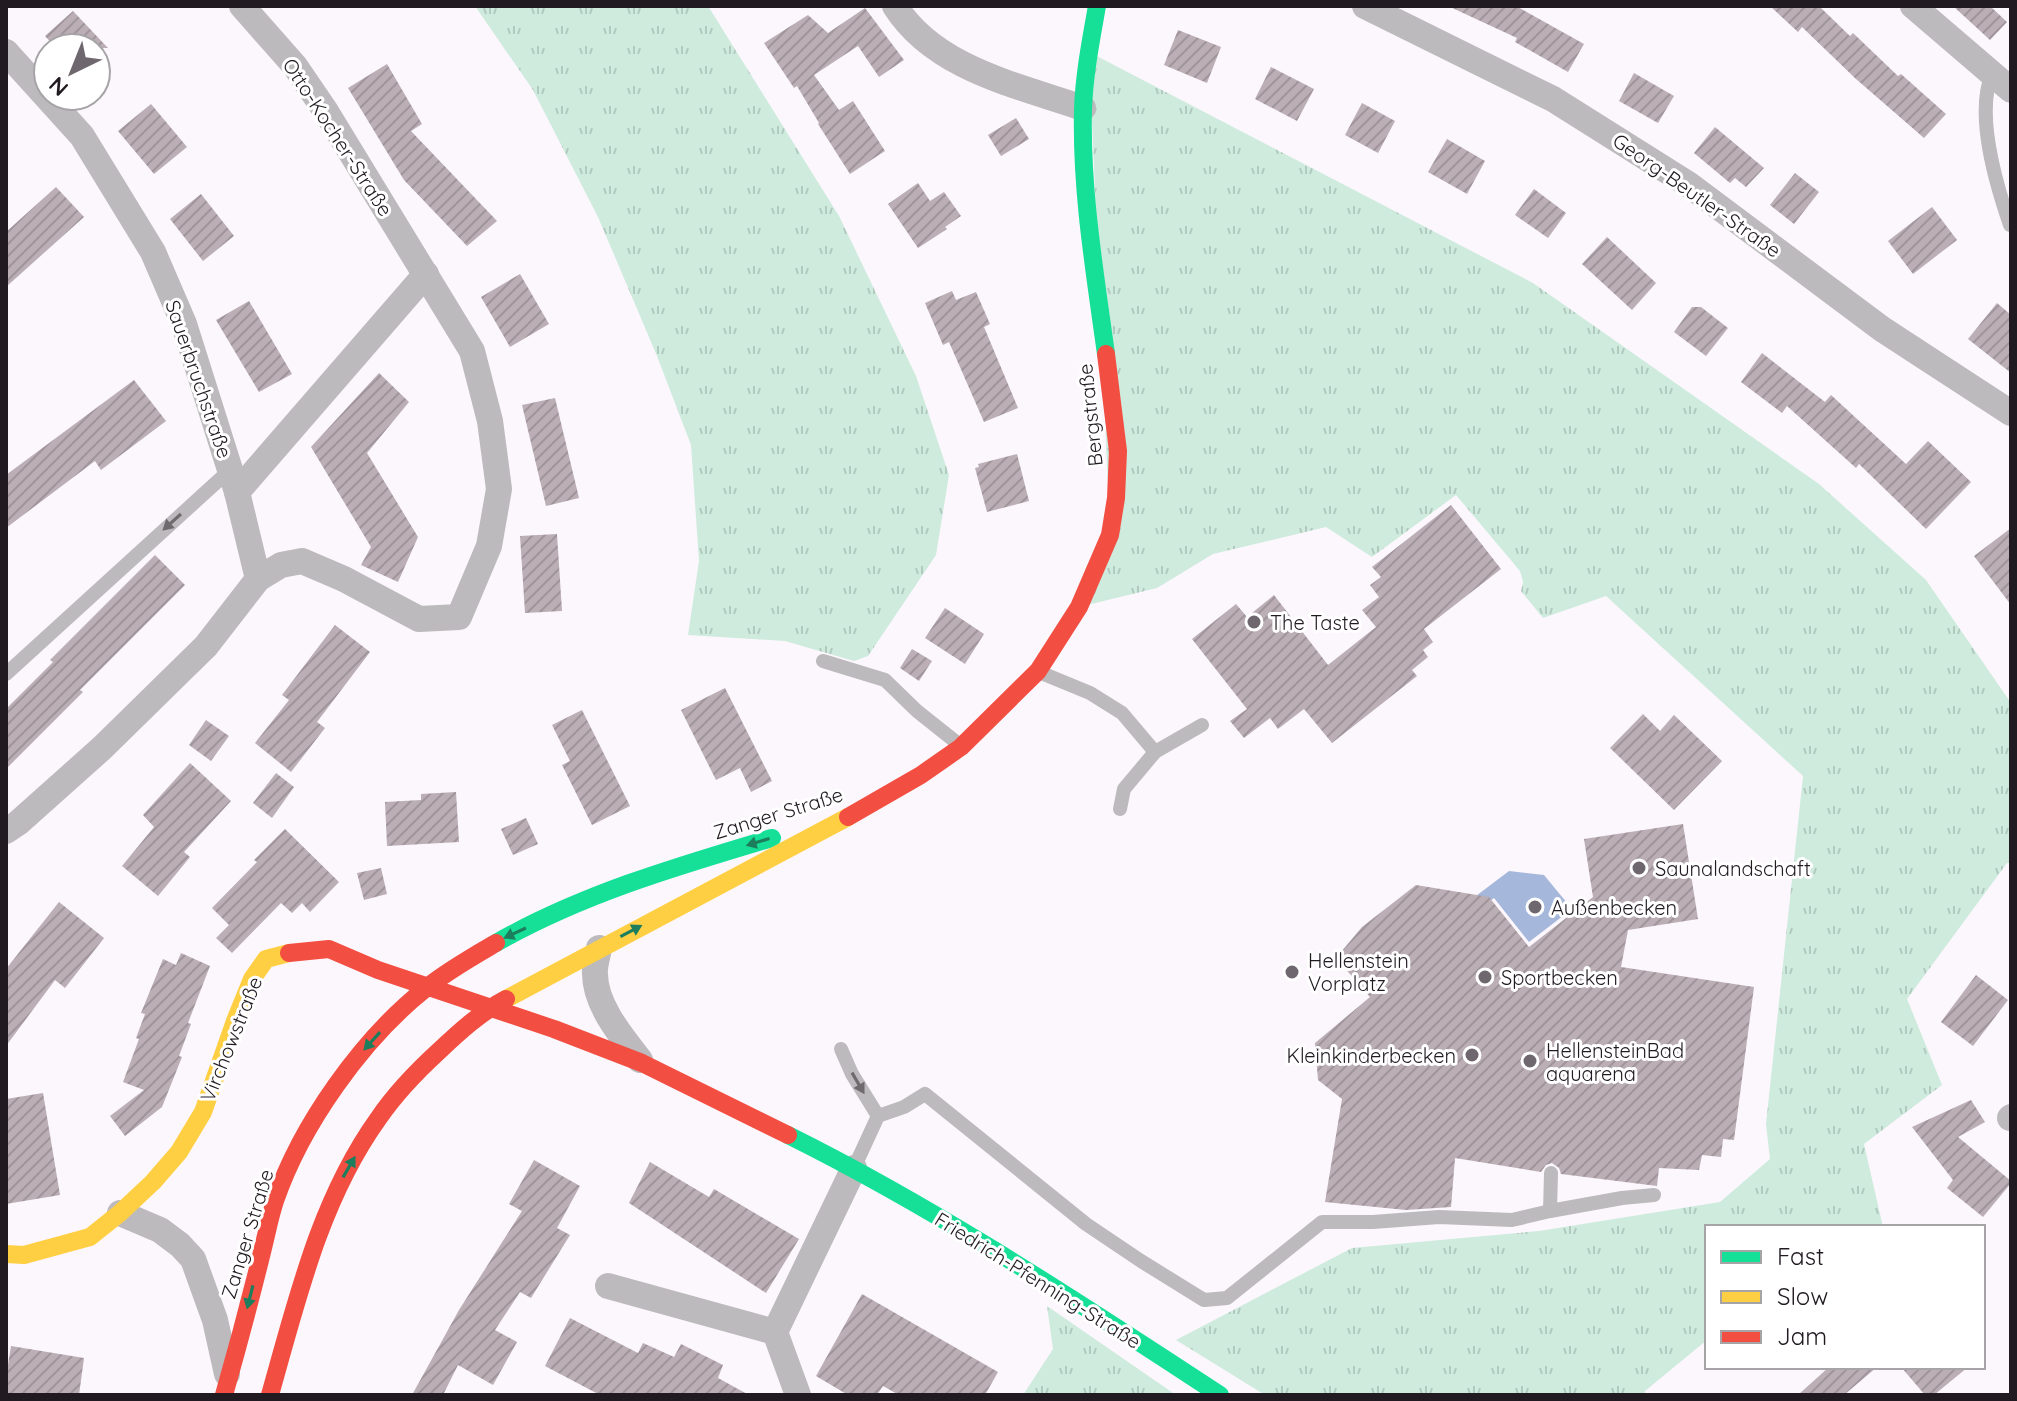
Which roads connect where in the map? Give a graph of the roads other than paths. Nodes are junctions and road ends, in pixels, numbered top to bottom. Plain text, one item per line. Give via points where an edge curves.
1 (242, 6) edge
2 (895, 6) edge
3 (1097, 6) edge
4 (1365, 6) edge
5 (1913, 6) edge
6 (6, 52) edge
7 (2001, 82) edge
8 (1083, 108) junction
9 (2010, 225) edge
10 (426, 274) junction
11 (2011, 413) edge
12 (234, 481) junction
13 (258, 579) junction
14 (823, 661) dead end
15 (1038, 671) junction
16 (6, 674) edge
17 (1202, 725) dead end
18 (961, 747) junction
19 (1155, 752) junction
20 (1120, 809) dead end
21 (859, 811) junction
22 (6, 831) edge
23 (599, 948) junction
24 (428, 986) junction
25 (489, 1008) junction
26 (841, 1049) dead end
27 (642, 1063) junction
28 (878, 1116) junction
29 (854, 1168) junction
30 (1551, 1173) dead end
31 (1654, 1195) dead end
32 (1550, 1211) junction
33 (120, 1213) junction
34 (6, 1254) edge
35 (608, 1286) dead end
36 (775, 1332) junction
37 (226, 1387) edge
38 (270, 1395) edge
39 (798, 1395) edge
40 (1220, 1395) edge

1 - 10 street, Otto-Kocher-Straße via 295,66
2 - 8 street via 928,42 958,62
3 - 8 street, Bergstraße
4 - 11 street, Georg-Beutler-Straße via 1553,99 1688,184 1882,329
5 - 7 street
6 - 12 street, Sauerbruchstraße via 82,136 153,252 184,324
7 - 9 lane via 1987,86 1986,102 1996,183
8 - 15 street, Bergstraße via 1087,211 1118,451 1117,488 1110,535 1079,607
10 - 12 street
10 - 13 street, Otto-Kocher-Straße via 472,351 490,421 499,489 489,546 459,617 419,619 302,561 281,565
12 - 13 street, Sauerbruchstraße
12 -> 16 lane, Sauerbruchstraße
13 - 22 street via 206,646 102,748
14 - 18 lane via 885,680
15 - 18 street, Bergstraße
15 - 19 lane via 1122,713
17 - 19 lane
18 - 21 street, Bergstraße
19 - 20 lane via 1124,789
23 -> 21 street, Zanger Straße
21 -> 24 street, Zanger Straße via 660,872 568,908 500,940
23 - 25 street, Zanger Straße
23 - 27 street, Friedrich-Pfenning-Straße via 597,990 612,1025
24 - 25 street, Friedrich-Pfenning-Straße
24 - 33 street, Virchowstraße via 329,949 266,959 252,979 203,1112 179,1152
24 -> 37 street, Zanger Straße via 400,1010 330,1091 302,1139 277,1197
25 - 27 street, Friedrich-Pfenning-Straße
38 -> 25 street, Zanger Straße via 316,1237 344,1175 393,1099 444,1044
26 -> 28 lane
27 - 29 street, Friedrich-Pfenning-Straße
28 - 29 lane
28 - 32 lane via 925,1094 1086,1224 1204,1300 1227,1298 1322,1222 1512,1220
29 - 36 street
29 - 40 street, Friedrich-Pfenning-Straße via 1043,1279
30 - 32 lane
31 - 32 lane
33 - 34 street, Virchowstraße via 90,1237 24,1255
33 - 37 street via 160,1230 193,1259 215,1320
35 - 36 street
36 - 39 street

